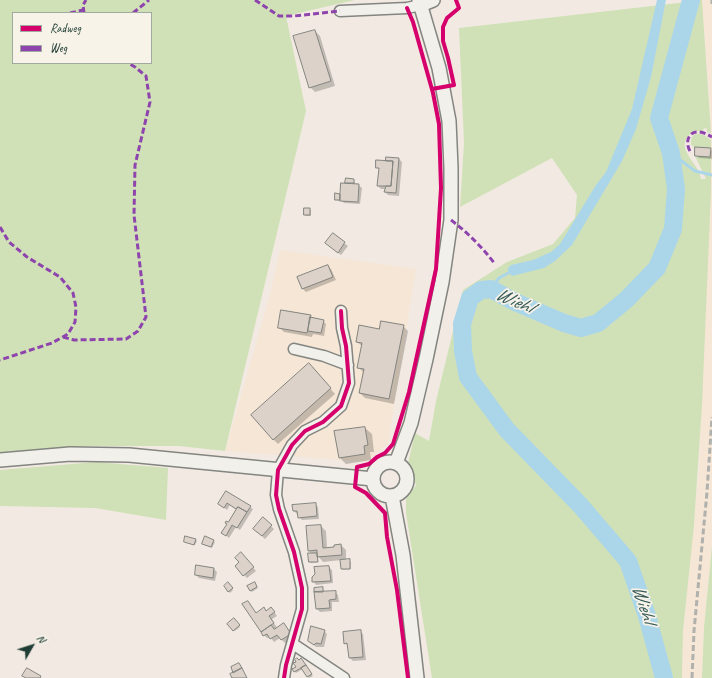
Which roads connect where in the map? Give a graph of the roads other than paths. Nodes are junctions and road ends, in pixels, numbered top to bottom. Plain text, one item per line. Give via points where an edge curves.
1 (424, 2) edge
2 (340, 10) dead end
3 (341, 311) dead end
4 (294, 349) dead end
5 (348, 365) junction
6 (0, 460) edge
7 (396, 463) junction
8 (278, 470) junction
9 (373, 479) junction
10 (392, 496) junction
11 (293, 644) junction
12 (284, 678) edge
13 (344, 678) edge
14 (416, 678) edge

1 - 2 street via 408,8
1 - 7 main road via 449,121 451,220 442,282 426,360 411,423
3 - 5 street
4 - 5 street
5 - 8 street via 350,383 341,406 323,422 305,431 292,444
6 - 8 main road via 70,454 129,455
7 - 9 main road via 385,463 380,466
7 - 10 main road via 405,471 407,482 398,495
8 - 9 main road
8 - 11 street via 276,495 302,588 302,609
9 - 10 main road via 377,491
10 - 14 main road via 403,555
11 - 12 street
11 - 13 street

